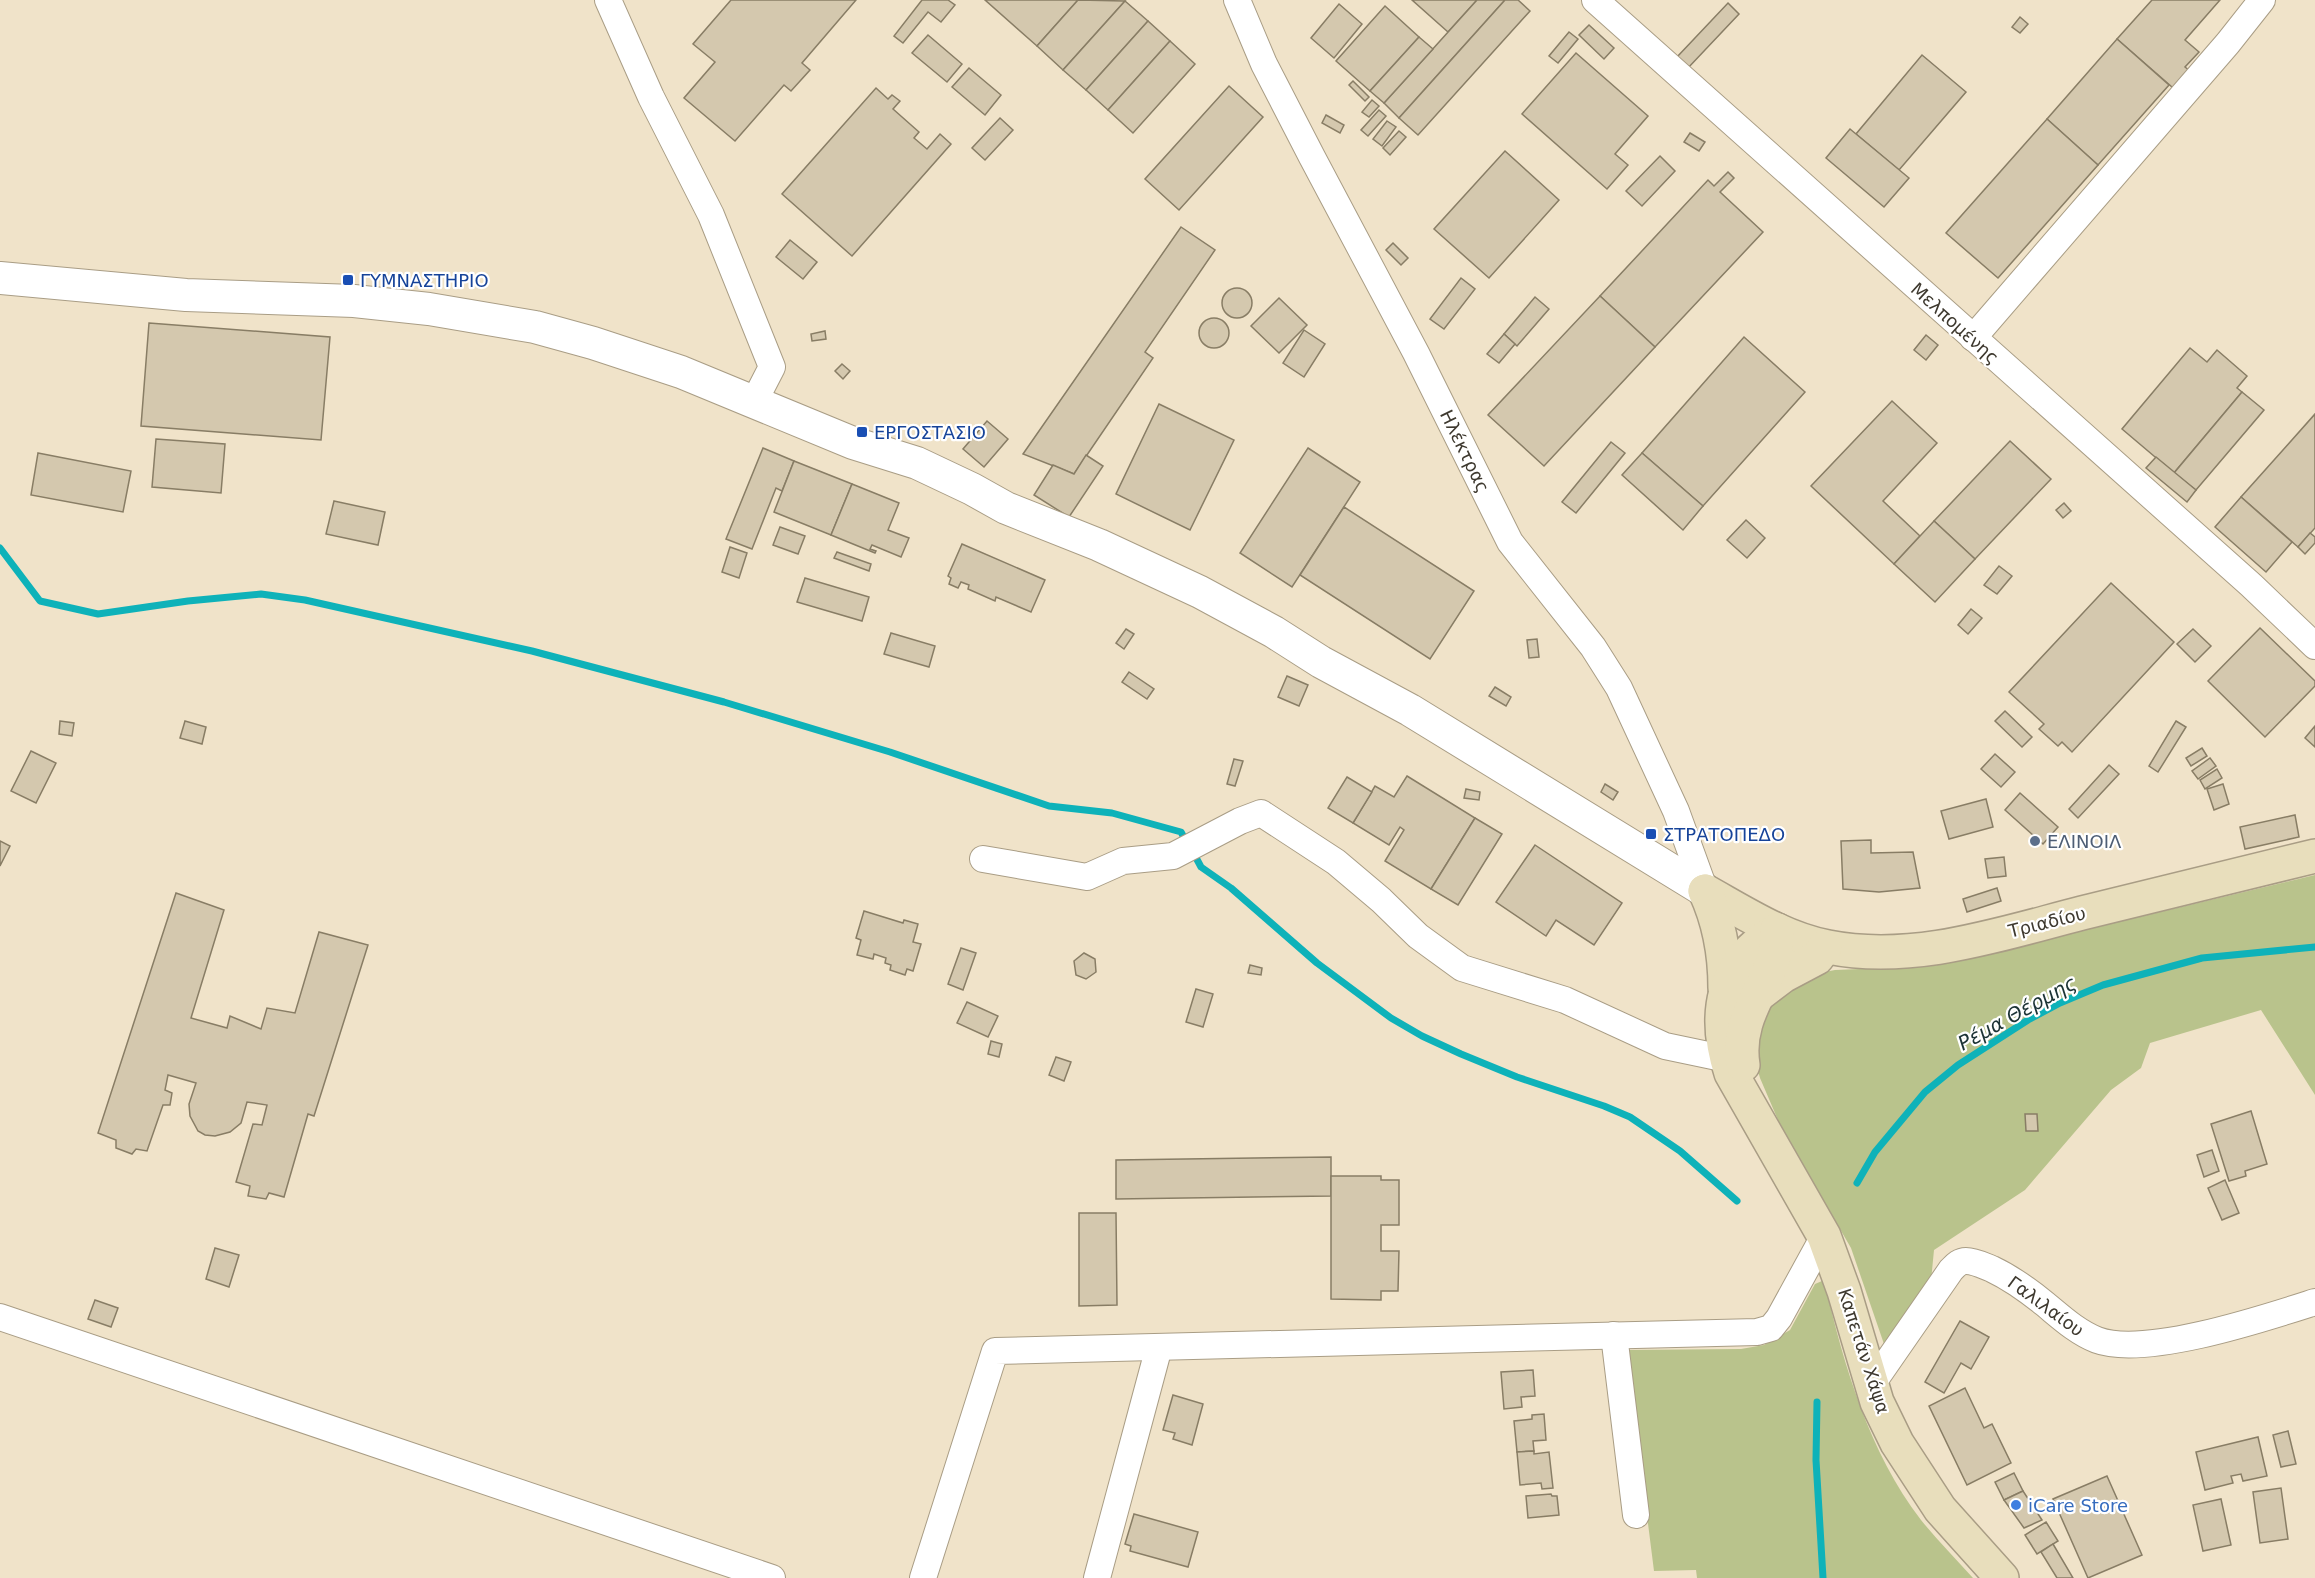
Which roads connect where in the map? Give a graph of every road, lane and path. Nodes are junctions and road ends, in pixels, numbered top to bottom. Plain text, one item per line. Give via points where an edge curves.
1 (608, 0) edge
2 (1237, 0) edge
3 (1595, 0) edge
4 (2262, 0) edge
5 (0, 278) edge
6 (1972, 339) junction
7 (754, 402) junction
8 (2315, 646) edge
9 (2315, 856) edge
10 (983, 859) dead end
11 (1705, 891) junction
12 (1777, 930) junction
13 (1825, 947) junction
14 (1740, 994) junction
15 (1727, 1059) junction
16 (1752, 1108) junction
17 (1824, 1236) junction
18 (2315, 1302) edge
19 (0, 1317) edge
20 (1614, 1335) junction
21 (1159, 1347) junction
22 (1872, 1384) junction
23 (1636, 1515) dead end
24 (772, 1578) edge
25 (922, 1578) edge
26 (1097, 1578) edge
27 (2002, 1578) edge

1 - 7 street via 651,97 711,215 772,367
2 - 11 street, Ηλέκτρας via 1264,64 1510,542 1593,647 1619,688 1676,811
3 - 6 street, Μελπομένης
4 - 6 street
5 - 7 street via 186,295 379,303 461,313 593,343 681,372
6 - 8 street, Μελπομένης
7 - 11 street via 854,443 917,463 1006,508 1099,544 1200,592 1400,704
9 - 13 main road, Τριαδίου via 1948,946 1891,952
10 - 15 street via 1088,877 1123,861 1173,856 1261,813 1336,862 1418,936 1462,968 1565,1000 1665,1046
11 - 12 main road, Τριαδίου
11 - 14 main road
12 - 13 main road, Τριαδίου
12 - 14 main road, Καπετάν Χάψα via 1777,950
13 - 14 main road via 1817,958
14 - 15 main road, Καπετάν Χάψα via 1723,1020
14 - 16 main road, Καπετάν Χάψα via 1745,1023 1741,1048
15 - 16 main road, Καπετάν Χάψα via 1735,1083
16 - 17 main road, Καπετάν Χάψα
17 - 20 street via 1771,1328 1757,1332
17 - 22 main road, Καπετάν Χάψα via 1845,1291
18 - 22 street, Γαλιλαίου via 2191,1336 2113,1344 2077,1331 2038,1298 1998,1272 1962,1262 1951,1270
19 - 24 street
20 - 21 street
20 - 23 street
21 - 25 street via 995,1351
21 - 26 street
22 - 27 main road, Καπετάν Χάψα via 1877,1402 1918,1479

